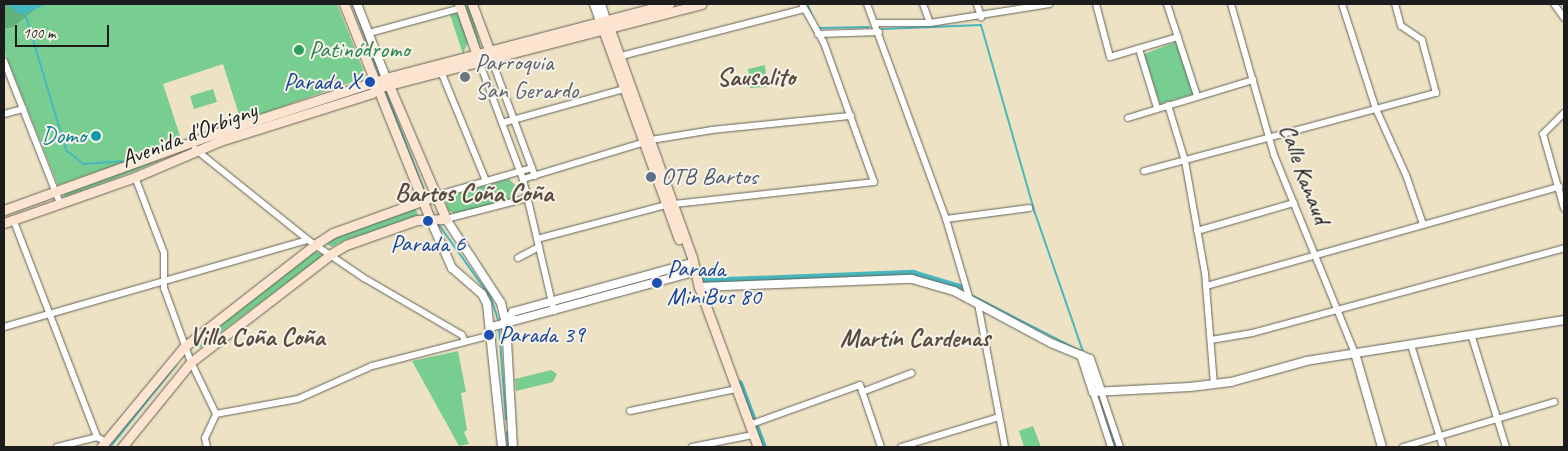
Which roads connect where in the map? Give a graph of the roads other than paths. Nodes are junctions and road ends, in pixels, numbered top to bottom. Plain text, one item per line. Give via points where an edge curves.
1 (344, 4) edge
2 (357, 4) edge
3 (472, 4) edge
4 (594, 4) edge
5 (601, 4) edge
6 (669, 4) edge
7 (701, 4) edge
8 (867, 4) edge
9 (923, 4) edge
10 (977, 4) edge
11 (1050, 4) edge
12 (1096, 4) edge
13 (1168, 4) edge
14 (1231, 4) edge
15 (1342, 4) edge
16 (1395, 4) edge
17 (1554, 4) edge
18 (460, 6) edge
19 (803, 6) edge
20 (981, 17) junction
21 (1564, 18) edge
22 (930, 22) junction
23 (876, 23) junction
24 (605, 24) junction
25 (879, 32) junction
26 (369, 33) junction
27 (818, 34) junction
28 (1178, 37) junction
29 (1139, 49) junction
30 (490, 54) junction
31 (621, 56) junction
32 (478, 58) junction
33 (4, 62) edge
34 (440, 67) junction
35 (1253, 80) junction
36 (382, 84) junction
37 (624, 89) junction
38 (1197, 96) junction
39 (1168, 105) junction
40 (1157, 108) junction
41 (23, 109) junction
42 (1376, 109) junction
43 (1564, 113) edge
44 (4, 114) edge
45 (851, 116) junction
46 (1128, 118) dead end
47 (513, 120) junction
48 (502, 123) junction
49 (1270, 138) junction
50 (647, 141) junction
51 (194, 147) junction
52 (1185, 161) junction
53 (532, 168) junction
54 (1144, 170) dead end
55 (521, 172) junction
56 (535, 176) junction
57 (135, 177) junction
58 (523, 179) junction
59 (486, 181) junction
60 (1558, 187) junction
61 (56, 191) junction
62 (428, 198) junction
63 (528, 198) junction
64 (60, 203) junction
65 (1294, 203) junction
66 (669, 205) junction
67 (1029, 208) dead end
68 (1564, 208) edge
69 (4, 210) edge
70 (13, 219) junction
71 (946, 219) junction
72 (439, 220) junction
73 (4, 223) edge
74 (1423, 224) junction
75 (1197, 231) junction
76 (537, 239) junction
77 (312, 242) junction
78 (539, 247) junction
79 (1564, 248) edge
80 (331, 254) junction
81 (1315, 254) junction
82 (518, 258) dead end
83 (693, 268) junction
84 (164, 282) junction
85 (1206, 286) junction
86 (698, 287) junction
87 (552, 302) junction
88 (974, 302) junction
89 (1339, 308) junction
90 (554, 311) junction
91 (49, 316) junction
92 (1564, 320) edge
93 (4, 327) edge
94 (498, 327) junction
95 (1471, 334) junction
96 (1211, 340) junction
97 (465, 341) junction
98 (1411, 345) junction
99 (184, 347) junction
100 (1355, 353) junction
101 (191, 362) junction
102 (912, 373) dead end
103 (1214, 384) junction
104 (736, 389) junction
105 (862, 392) junction
106 (1097, 392) junction
107 (1554, 402) dead end
108 (630, 411) dead end
109 (216, 414) junction
110 (999, 417) junction
111 (1496, 418) junction
112 (750, 426) junction
113 (507, 429) junction
114 (753, 436) junction
115 (1440, 436) junction
116 (101, 442) edge
117 (57, 447) edge
118 (122, 447) edge
119 (206, 447) edge
120 (502, 447) edge
121 (513, 447) edge
122 (692, 447) edge
123 (758, 447) edge
124 (881, 447) edge
125 (901, 447) edge
126 (1005, 447) edge
127 (1111, 447) edge
128 (1120, 447) edge
129 (1382, 447) edge
130 (1403, 447) edge
131 (1443, 447) edge
132 (1506, 447) edge

1 - 36 main road
2 - 26 street
3 - 30 main road
4 - 24 street
5 - 24 street
6 - 24 main road
7 - 24 main road
8 - 23 street
9 - 22 street
10 - 20 street
11 - 20 street
12 - 29 street via 1110,57
13 - 28 street
14 - 35 street, Calle Kanaud
15 - 42 street
16 - 42 street via 1401,26 1422,40 1436,93
17 - 21 street
18 - 26 street
18 - 32 main road
19 - 27 street
19 - 31 street
20 - 22 street
22 - 23 street
23 - 25 street
24 - 30 main road, Avenida d'Orbigny
24 - 31 main road
24 - 37 main road
25 - 27 street
25 - 71 street
26 - 36 street
27 - 45 street
28 - 29 street
28 - 38 street
29 - 40 street
30 - 32 main road, Avenida d'Orbigny
30 - 47 street
31 - 50 main road
32 - 34 main road, Avenida d'Orbigny
32 - 48 street
33 - 41 street
34 - 36 main road, Avenida d'Orbigny
34 - 59 street
35 - 38 street
35 - 49 street, Calle Kanaud
36 - 51 main road, Avenida d'Orbigny
36 - 62 main road
36 - 62 main road
37 - 47 street
37 - 50 main road
38 - 39 street
39 - 40 street
39 - 52 street
40 - 46 street
41 - 44 street
41 - 61 street
42 - 49 street
42 - 74 street via 1406,175
43 - 60 street via 1543,134
45 - 50 street via 712,130
45 - 66 street via 874,182
47 - 48 street
47 - 53 street
48 - 55 street
49 - 52 street
49 - 65 street, Calle Kanaud
50 - 56 street
50 - 66 main road
51 - 57 main road, Avenida d'Orbigny
51 - 61 main road, Avenida d'Orbigny
51 - 77 street
52 - 54 street
52 - 75 street
53 - 55 street
53 - 56 street
55 - 58 street
55 - 59 street
56 - 58 street
57 - 64 main road, Avenida d'Orbigny
57 - 84 street via 164,253
58 - 63 street
59 - 62 street
60 - 68 street
60 - 74 street
61 - 64 street
61 - 69 main road, Avenida d'Orbigny
62 - 72 main road
62 - 72 main road
62 - 77 main road
63 - 72 street
63 - 76 street
64 - 70 main road, Avenida d'Orbigny
65 - 75 street
65 - 81 street, Calle Kanaud
66 - 76 street
66 - 83 main road via 687,260
67 - 71 street
70 - 73 main road, Avenida d'Orbigny
70 - 91 street
71 - 88 street
72 - 80 main road via 417,220 346,245
72 - 94 street via 452,268 482,294
72 - 94 street via 501,303
74 - 81 street
75 - 85 street
76 - 78 street
77 - 80 street
77 - 84 street
77 - 99 main road
78 - 82 street
78 - 87 street
79 - 89 street
80 - 97 street via 364,278 462,335
80 - 101 main road
81 - 85 street
81 - 89 street, Calle Kanaud
83 - 86 main road
83 - 87 street
83 - 90 street
84 - 91 street
84 - 99 street
85 - 96 street
86 - 88 street via 912,280 954,291
86 - 104 main road
87 - 90 street
87 - 94 street via 513,312
88 - 106 street via 1051,344 1090,359
88 - 110 street
89 - 96 street via 1252,333
89 - 100 street, Calle Kanaud
90 - 94 street
91 - 93 street
91 - 116 street
92 - 95 street
94 - 97 street
94 - 113 street
94 - 113 street
95 - 98 street
95 - 111 street
96 - 103 street
97 - 109 street via 372,366 298,399
98 - 100 street
98 - 115 street
99 - 101 street
99 - 116 main road
100 - 103 street via 1306,361
100 - 129 street
101 - 109 street
101 - 118 main road
102 - 105 street
103 - 106 street
104 - 108 street
104 - 112 main road
105 - 112 street via 860,385
105 - 124 street
106 - 127 street
106 - 128 street
107 - 111 street
109 - 119 street via 205,438
110 - 125 street
110 - 126 street
111 - 115 street
111 - 132 street
112 - 114 main road
113 - 120 street
113 - 121 street
114 - 122 street
114 - 123 main road
115 - 130 street
115 - 131 street
116 - 117 street

